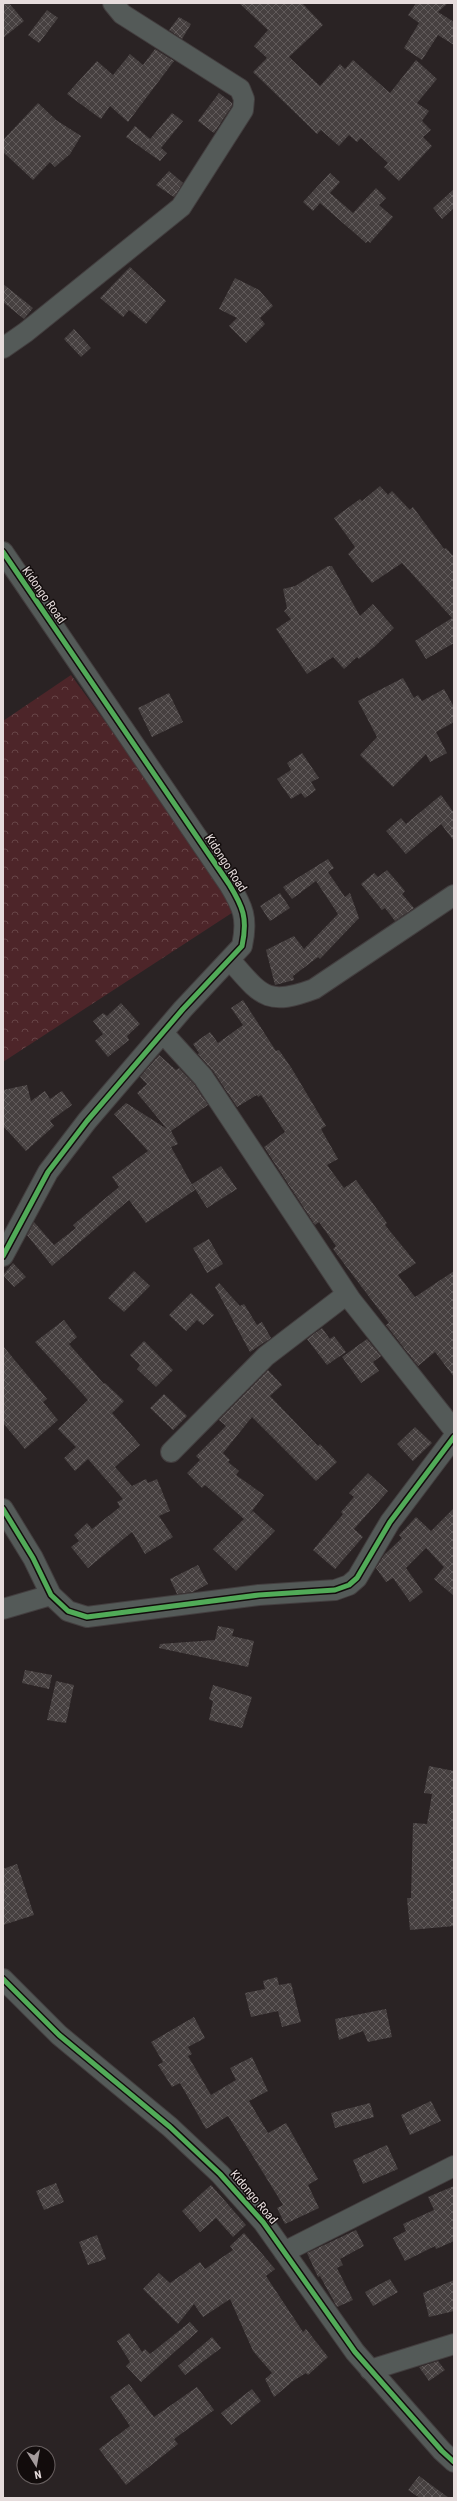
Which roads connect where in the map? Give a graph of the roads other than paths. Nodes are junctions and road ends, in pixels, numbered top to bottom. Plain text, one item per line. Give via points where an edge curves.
1 (113, 3) edge
2 (3, 348) edge
3 (3, 552) edge
4 (454, 896) edge
5 (230, 960) junction
6 (162, 1033) junction
7 (3, 1256) edge
8 (348, 1294) junction
9 (454, 1430) edge
10 (454, 1438) edge
11 (171, 1452) dead end
12 (3, 1509) edge
13 (52, 1595) junction
14 (3, 1609) edge
15 (3, 1979) edge
16 (454, 2166) edge
17 (284, 2252) junction
18 (454, 2344) edge
19 (370, 2370) junction
20 (454, 2462) edge

1 - 2 street via 122,14 240,90 244,99 243,110 182,207
3 - 5 street, Kidongo Road via 111,708 242,906 246,931 242,946
4 - 5 street via 314,989 296,996 284,999 256,990
5 - 6 street, Kidongo Road
6 - 7 street, Kidongo Road via 87,1121 48,1172
6 - 8 street via 203,1077
8 - 9 street
8 - 11 street via 266,1356
10 - 13 street via 390,1522 357,1578 349,1585 335,1590 259,1595 86,1617 68,1611
12 - 13 street
13 - 14 street
15 - 17 street, Kidongo Road via 59,2035 170,2127 220,2174 263,2222
16 - 17 street
17 - 19 street, Kidongo Road
18 - 19 street
19 - 20 street, Kidongo Road

